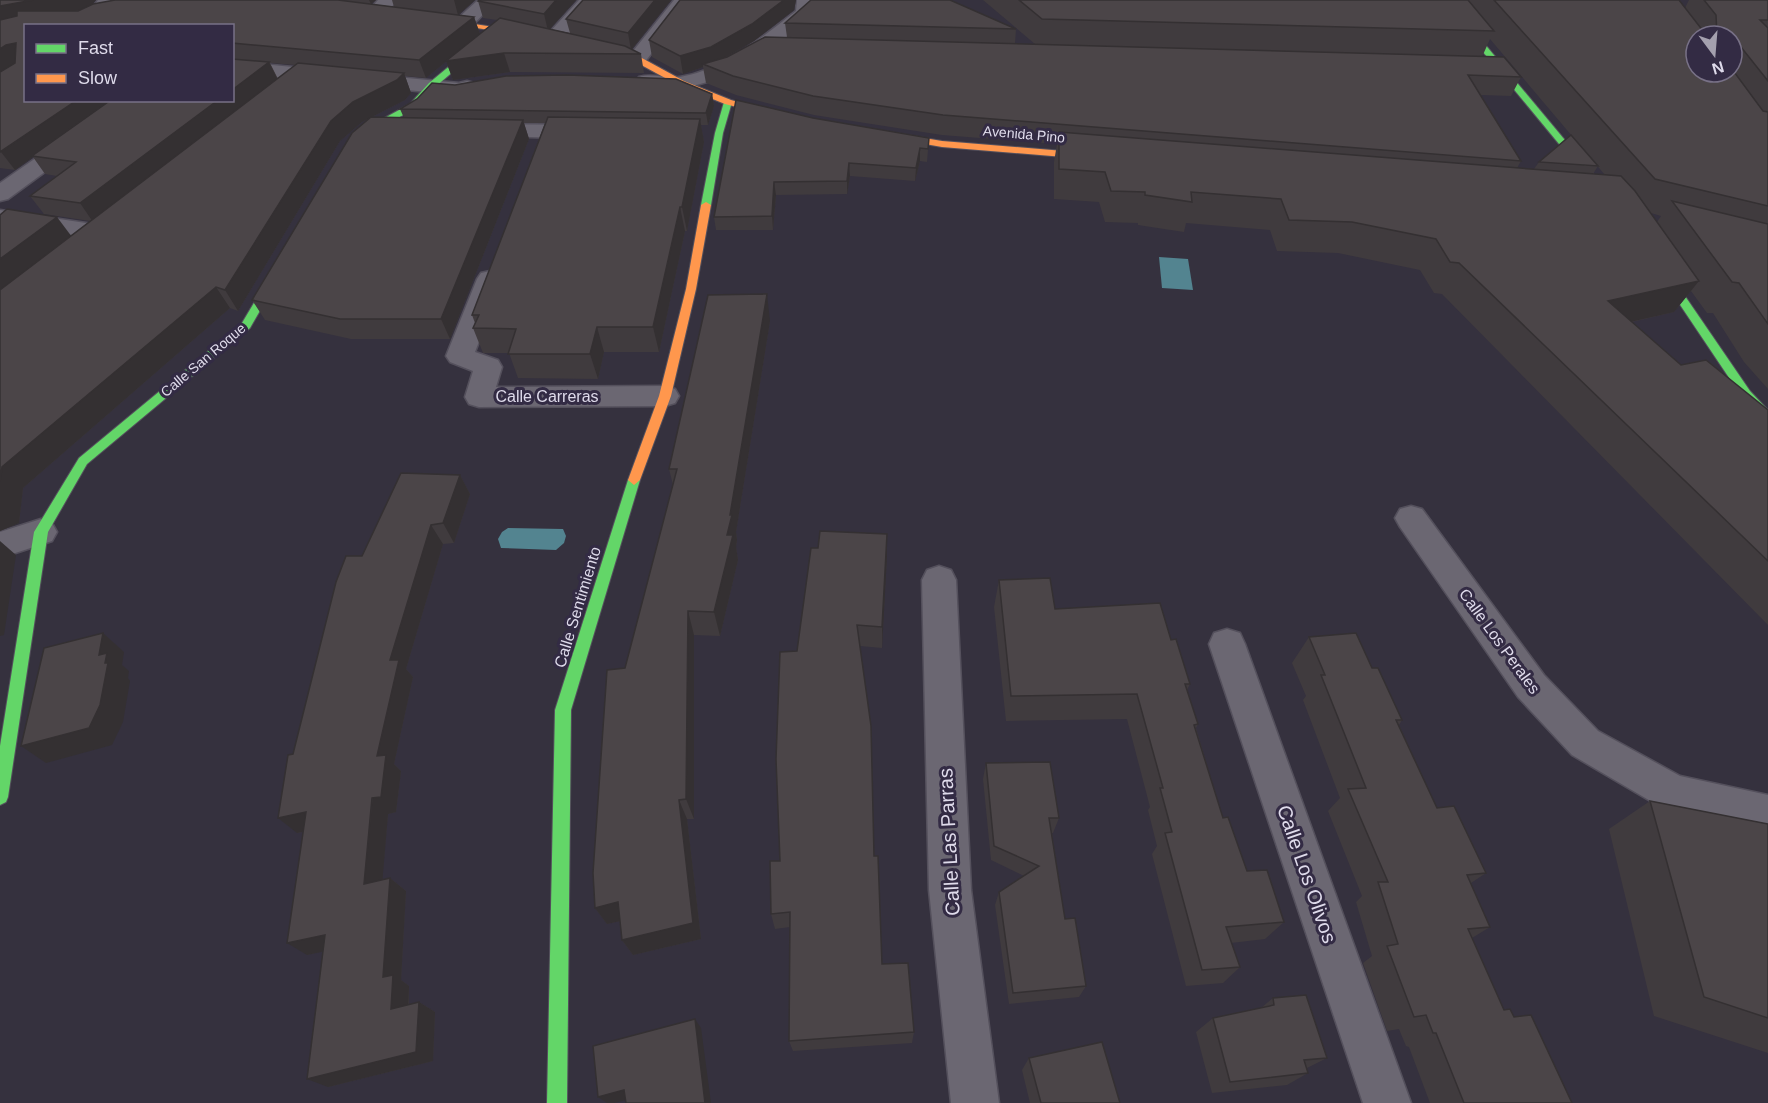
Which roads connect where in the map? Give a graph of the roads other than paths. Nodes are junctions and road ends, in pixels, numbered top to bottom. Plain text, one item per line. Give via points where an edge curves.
1 (488, 0) edge
2 (589, 0) edge
3 (684, 0) edge
4 (806, 0) edge
5 (1444, 0) edge
6 (109, 7) edge
7 (420, 18) edge
8 (73, 22) edge
9 (463, 24) junction
10 (501, 28) junction
11 (554, 39) junction
12 (762, 47) junction
13 (797, 48) edge
14 (637, 59) junction
15 (234, 67) edge
16 (1475, 67) edge
17 (1498, 68) junction
18 (302, 74) junction
19 (623, 80) edge
20 (681, 83) junction
21 (489, 84) edge
22 (432, 85) junction
23 (274, 95) edge
24 (130, 102) edge
25 (728, 102) junction
26 (793, 118) edge
27 (370, 129) junction
28 (417, 130) edge
29 (464, 130) edge
30 (603, 132) edge
31 (873, 132) edge
32 (696, 133) edge
33 (719, 133) junction
34 (344, 157) edge
35 (1109, 157) edge
36 (1601, 188) edge
37 (0, 194) edge
38 (0, 217) edge
39 (72, 253) edge
40 (287, 256) edge
41 (1652, 256) edge
42 (497, 260) edge
43 (665, 396) junction
44 (1768, 417) edge
45 (1411, 518) dead end
46 (41, 532) junction
47 (0, 545) edge
48 (939, 580) dead end
49 (1227, 644) dead end
50 (11, 654) edge
51 (0, 797) edge
52 (1768, 814) edge
53 (556, 1103) edge
54 (975, 1103) edge
55 (1387, 1103) edge

1 - 9 street
2 - 11 street
3 - 14 street
4 - 12 street via 804,13
5 - 17 street
6 - 8 street
7 - 9 street
9 - 10 street
10 - 11 street
10 - 22 street
11 - 14 street
12 - 13 street
12 - 20 street via 721,69
14 - 20 street
15 - 18 street
16 - 17 street
17 - 36 street
18 - 22 street
18 - 23 street
19 - 20 street
20 - 25 street
21 - 22 street via 459,89
22 - 27 street via 413,106
24 - 37 street
25 - 26 street
25 - 33 street, Calle Sentimiento
27 - 28 street
27 - 34 street
29 - 30 street via 541,142
31 - 35 street, Avenida Pino via 942,144
32 - 33 street
33 - 43 street, Calle Sentimiento via 691,289
38 - 39 street via 108,224
40 - 46 street, Calle San Roque via 246,325 83,461
41 - 44 street via 1746,394
42 - 43 street, Calle Carreras via 460,356 488,367 479,397
43 - 53 street, Calle Sentimiento via 628,496 563,710
45 - 52 street, Calle Los Perales via 1531,686 1585,743 1673,792
46 - 47 street
46 - 50 street, Calle San Roque
48 - 54 street, Calle Las Parras via 950,890
49 - 55 street, Calle Los Olivos
50 - 51 street, Calle San Roque

